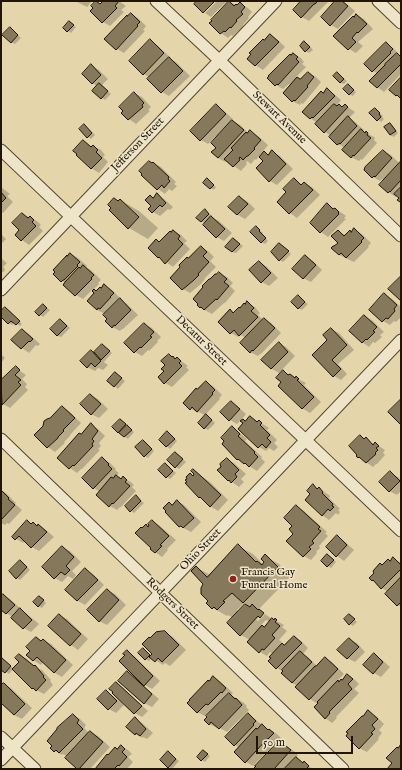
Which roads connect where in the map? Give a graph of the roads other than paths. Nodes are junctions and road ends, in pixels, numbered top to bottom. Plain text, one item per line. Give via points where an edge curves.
1 (156, 1) edge
2 (276, 1) edge
3 (378, 1) edge
4 (401, 23) edge
5 (219, 60) junction
6 (1, 150) edge
7 (70, 216) junction
8 (401, 236) edge
9 (1, 290) edge
10 (401, 340) edge
11 (1, 439) edge
12 (306, 440) junction
13 (401, 531) edge
14 (161, 592) junction
15 (1, 737) edge
16 (12, 748) junction
17 (1, 760) edge
18 (34, 769) edge
19 (343, 769) edge

1 - 5 street, Stewart Avenue
2 - 5 street, Jefferson Street
3 - 4 street
5 - 7 street, Jefferson Street
5 - 8 street, Stewart Avenue
6 - 7 street, Decatur Street
7 - 9 street, Jefferson Street
7 - 12 street, Decatur Street
10 - 12 street, Ohio Street
11 - 14 street, Rodgers Street
12 - 13 street, Decatur Street
12 - 14 street, Ohio Street
14 - 16 street, Ohio Street
14 - 19 street, Rodgers Street
15 - 16 street
16 - 17 street, Ohio Street
16 - 18 street

